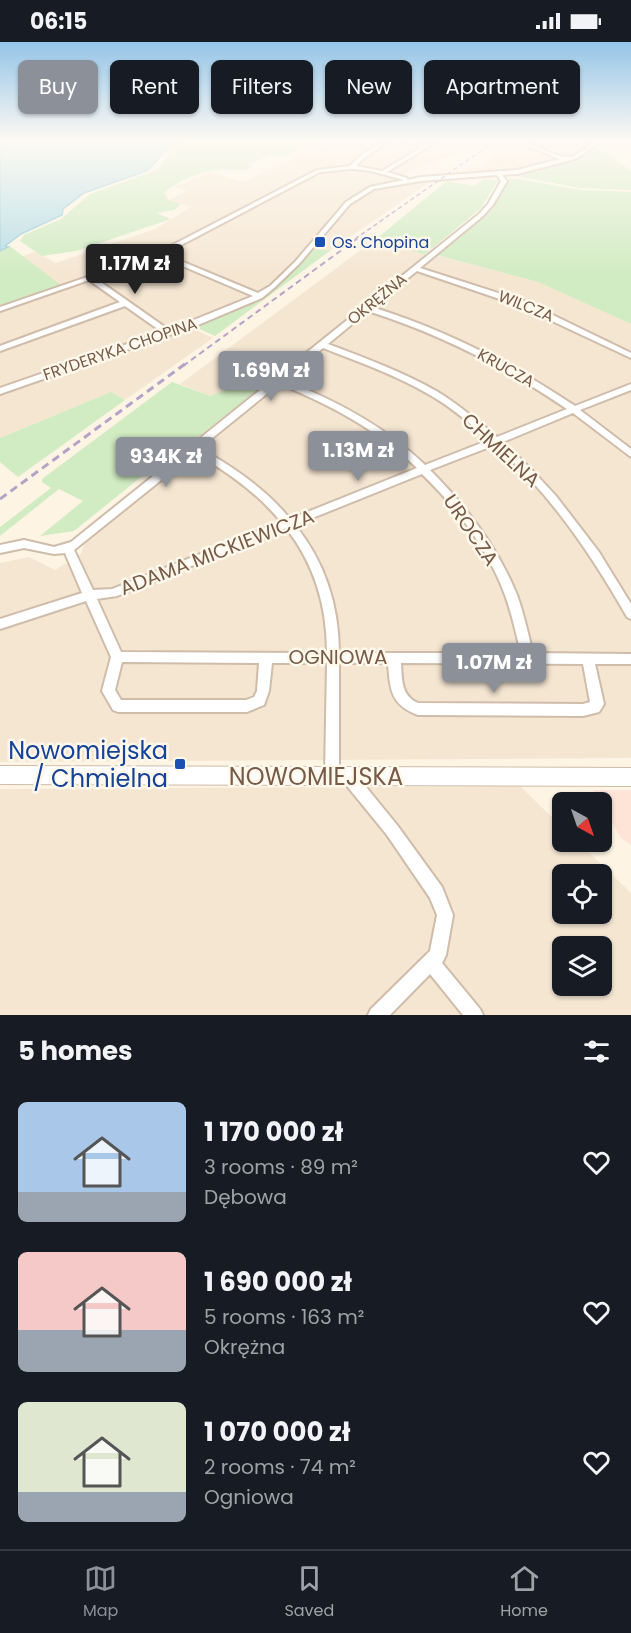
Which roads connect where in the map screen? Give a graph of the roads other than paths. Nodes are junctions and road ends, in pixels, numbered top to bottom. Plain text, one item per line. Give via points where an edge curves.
1 (289, 186) edge
2 (380, 186) edge
3 (501, 186) edge
4 (159, 254) junction
5 (415, 268) junction
6 (90, 278) junction
7 (259, 296) junction
8 (125, 303) junction
9 (367, 308) junction
10 (0, 309) edge
11 (166, 332) junction
12 (321, 344) junction
13 (0, 349) edge
14 (631, 356) edge
15 (277, 380) junction
16 (631, 387) edge
17 (0, 391) edge
18 (576, 410) junction
19 (496, 442) junction
20 (193, 448) junction
21 (631, 454) edge
22 (427, 470) junction
23 (291, 524) junction
24 (0, 549) edge
25 (68, 549) junction
26 (90, 595) junction
27 (631, 614) edge
28 (0, 624) edge
29 (117, 657) junction
30 (266, 657) junction
31 (393, 657) junction
32 (333, 658) junction
33 (528, 658) junction
34 (631, 659) edge
35 (588, 660) junction
36 (0, 775) edge
37 (340, 776) junction
38 (631, 777) edge
39 (431, 962) junction
40 (377, 1015) edge
41 (474, 1015) edge

1 - 4 street
2 - 7 street, FRYDERYKA CHOPINA via 356,196 297,263
3 - 5 street, OKRĘŻNA via 488,207
4 - 6 street
4 - 7 street
5 - 9 street, OKRĘŻNA
5 - 14 street, WILCZA via 523,304
6 - 8 street
6 - 10 street
7 - 11 street, FRYDERYKA CHOPINA
8 - 11 street
8 - 13 street
9 - 12 street, OKRĘŻNA
9 - 18 street, KRUCZA via 452,339
11 - 17 street, FRYDERYKA CHOPINA
12 - 15 street, OKRĘŻNA
12 - 19 street, CHMIELNA via 428,391
15 - 20 street, OKRĘŻNA
15 - 22 street, UROCZA via 373,428
16 - 18 street, ADAMA MICKIEWICZA
18 - 19 street, ADAMA MICKIEWICZA
18 - 21 street, KRUCZA
19 - 22 street, ADAMA MICKIEWICZA
19 - 27 street, CHMIELNA via 580,531
20 - 23 street via 249,484
20 - 25 street, OKRĘŻNA
22 - 23 street, ADAMA MICKIEWICZA
22 - 33 street, UROCZA via 463,511 508,588
23 - 26 street, ADAMA MICKIEWICZA via 113,593
23 - 32 street via 325,587 331,613
24 - 25 street via 25,544 51,551
25 - 26 street
26 - 28 street, ADAMA MICKIEWICZA
26 - 29 street
29 - 30 street, OGNIOWA
29 - 30 street via 108,691 118,706 247,706 259,701 263,691
30 - 32 street, OGNIOWA
31 - 32 street, OGNIOWA
31 - 33 street, OGNIOWA
31 - 35 street via 399,697 408,707 418,709 594,708 597,698
32 - 37 street
33 - 35 street, OGNIOWA
34 - 35 street, OGNIOWA
36 - 37 street, NOWOMIEJSKA
37 - 38 street, NOWOMIEJSKA
37 - 39 street via 392,830 436,893 445,915 438,955
39 - 40 street
39 - 41 street

